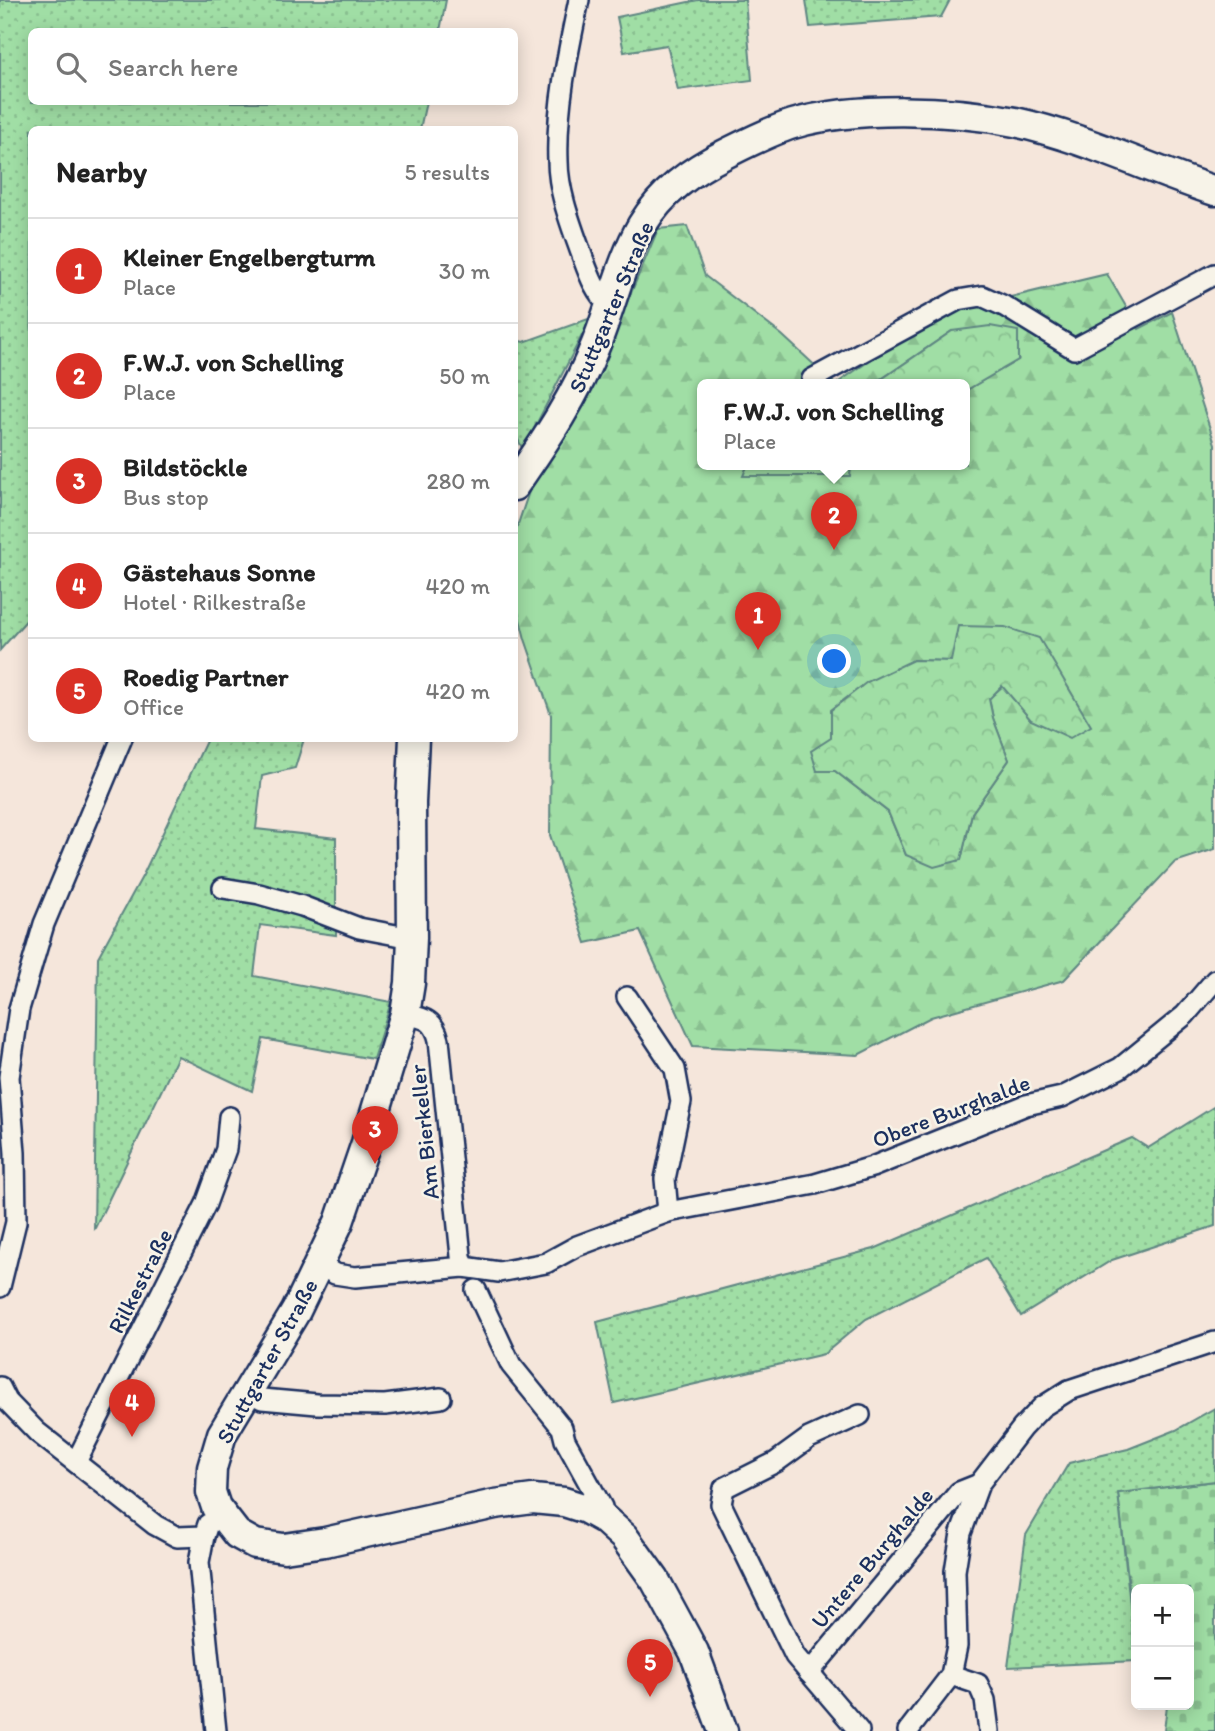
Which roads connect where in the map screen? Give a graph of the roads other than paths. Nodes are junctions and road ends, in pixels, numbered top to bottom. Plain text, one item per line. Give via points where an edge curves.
1 (579, 0) edge
2 (1215, 191) edge
3 (1215, 274) edge
4 (610, 306) junction
5 (812, 379) dead end
6 (518, 480) edge
7 (120, 742) edge
8 (414, 742) edge
9 (223, 888) dead end
10 (412, 938) junction
11 (1215, 980) edge
12 (627, 997) dead end
13 (405, 1014) junction
14 (229, 1117) dead end
15 (668, 1212) junction
16 (320, 1265) junction
17 (464, 1267) junction
18 (0, 1287) edge
19 (476, 1290) dead end
20 (1215, 1342) edge
21 (0, 1387) edge
22 (248, 1391) junction
23 (441, 1398) dead end
24 (860, 1415) dead end
25 (76, 1462) junction
26 (979, 1484) junction
27 (216, 1507) junction
28 (604, 1519) junction
29 (204, 1536) junction
30 (809, 1672) junction
31 (951, 1675) junction
32 (216, 1731) edge
33 (723, 1731) edge
34 (859, 1731) edge
35 (908, 1731) edge
36 (989, 1731) edge

1 - 4 street via 564,84 558,163 581,253 599,295
2 - 4 main road, Stuttgarter Straße via 1014,122 916,113 807,121 751,141 684,177 642,226
3 - 5 street via 1074,349 982,296 958,300
4 - 6 main road, Stuttgarter Straße via 576,391
7 - 18 street via 44,924 19,1009 9,1077 16,1222
8 - 10 main road, Stuttgarter Straße
9 - 10 street via 302,906 359,928
10 - 13 main road, Stuttgarter Straße
11 - 15 street, Obere Burghalde via 1151,1045 1120,1068 1062,1097 1026,1105 873,1167 815,1184
12 - 15 street via 675,1069 681,1102 665,1179
13 - 16 main road, Stuttgarter Straße via 356,1174
13 - 17 street, Am Bierkeller via 426,1019 436,1027
14 - 25 street, Rilkestraße via 226,1150 206,1204
15 - 17 street, Obere Burghalde via 577,1246 546,1263 499,1272
16 - 17 street, Obere Burghalde via 335,1274 355,1277
16 - 22 main road, Stuttgarter Straße
19 - 28 street via 511,1365 562,1428
20 - 26 street, Untere Burghalde via 1069,1390 1022,1427
21 - 25 street via 37,1432
22 - 23 street via 262,1399 317,1404 385,1405
22 - 27 main road, Stuttgarter Straße via 222,1434 212,1468
24 - 30 street via 809,1438 776,1462 724,1489 721,1504 795,1656
25 - 29 street via 166,1531 177,1537
26 - 30 street, Untere Burghalde via 959,1492
26 - 31 street, Untere Burghalde via 961,1533 955,1571 957,1646
27 - 28 main road via 237,1534 255,1544 284,1548 533,1499 564,1502
27 - 29 street
28 - 33 main road via 624,1537 655,1580 694,1652
29 - 32 street via 199,1562
30 - 34 street
31 - 35 street, Untere Burghalde
31 - 36 street via 978,1684

